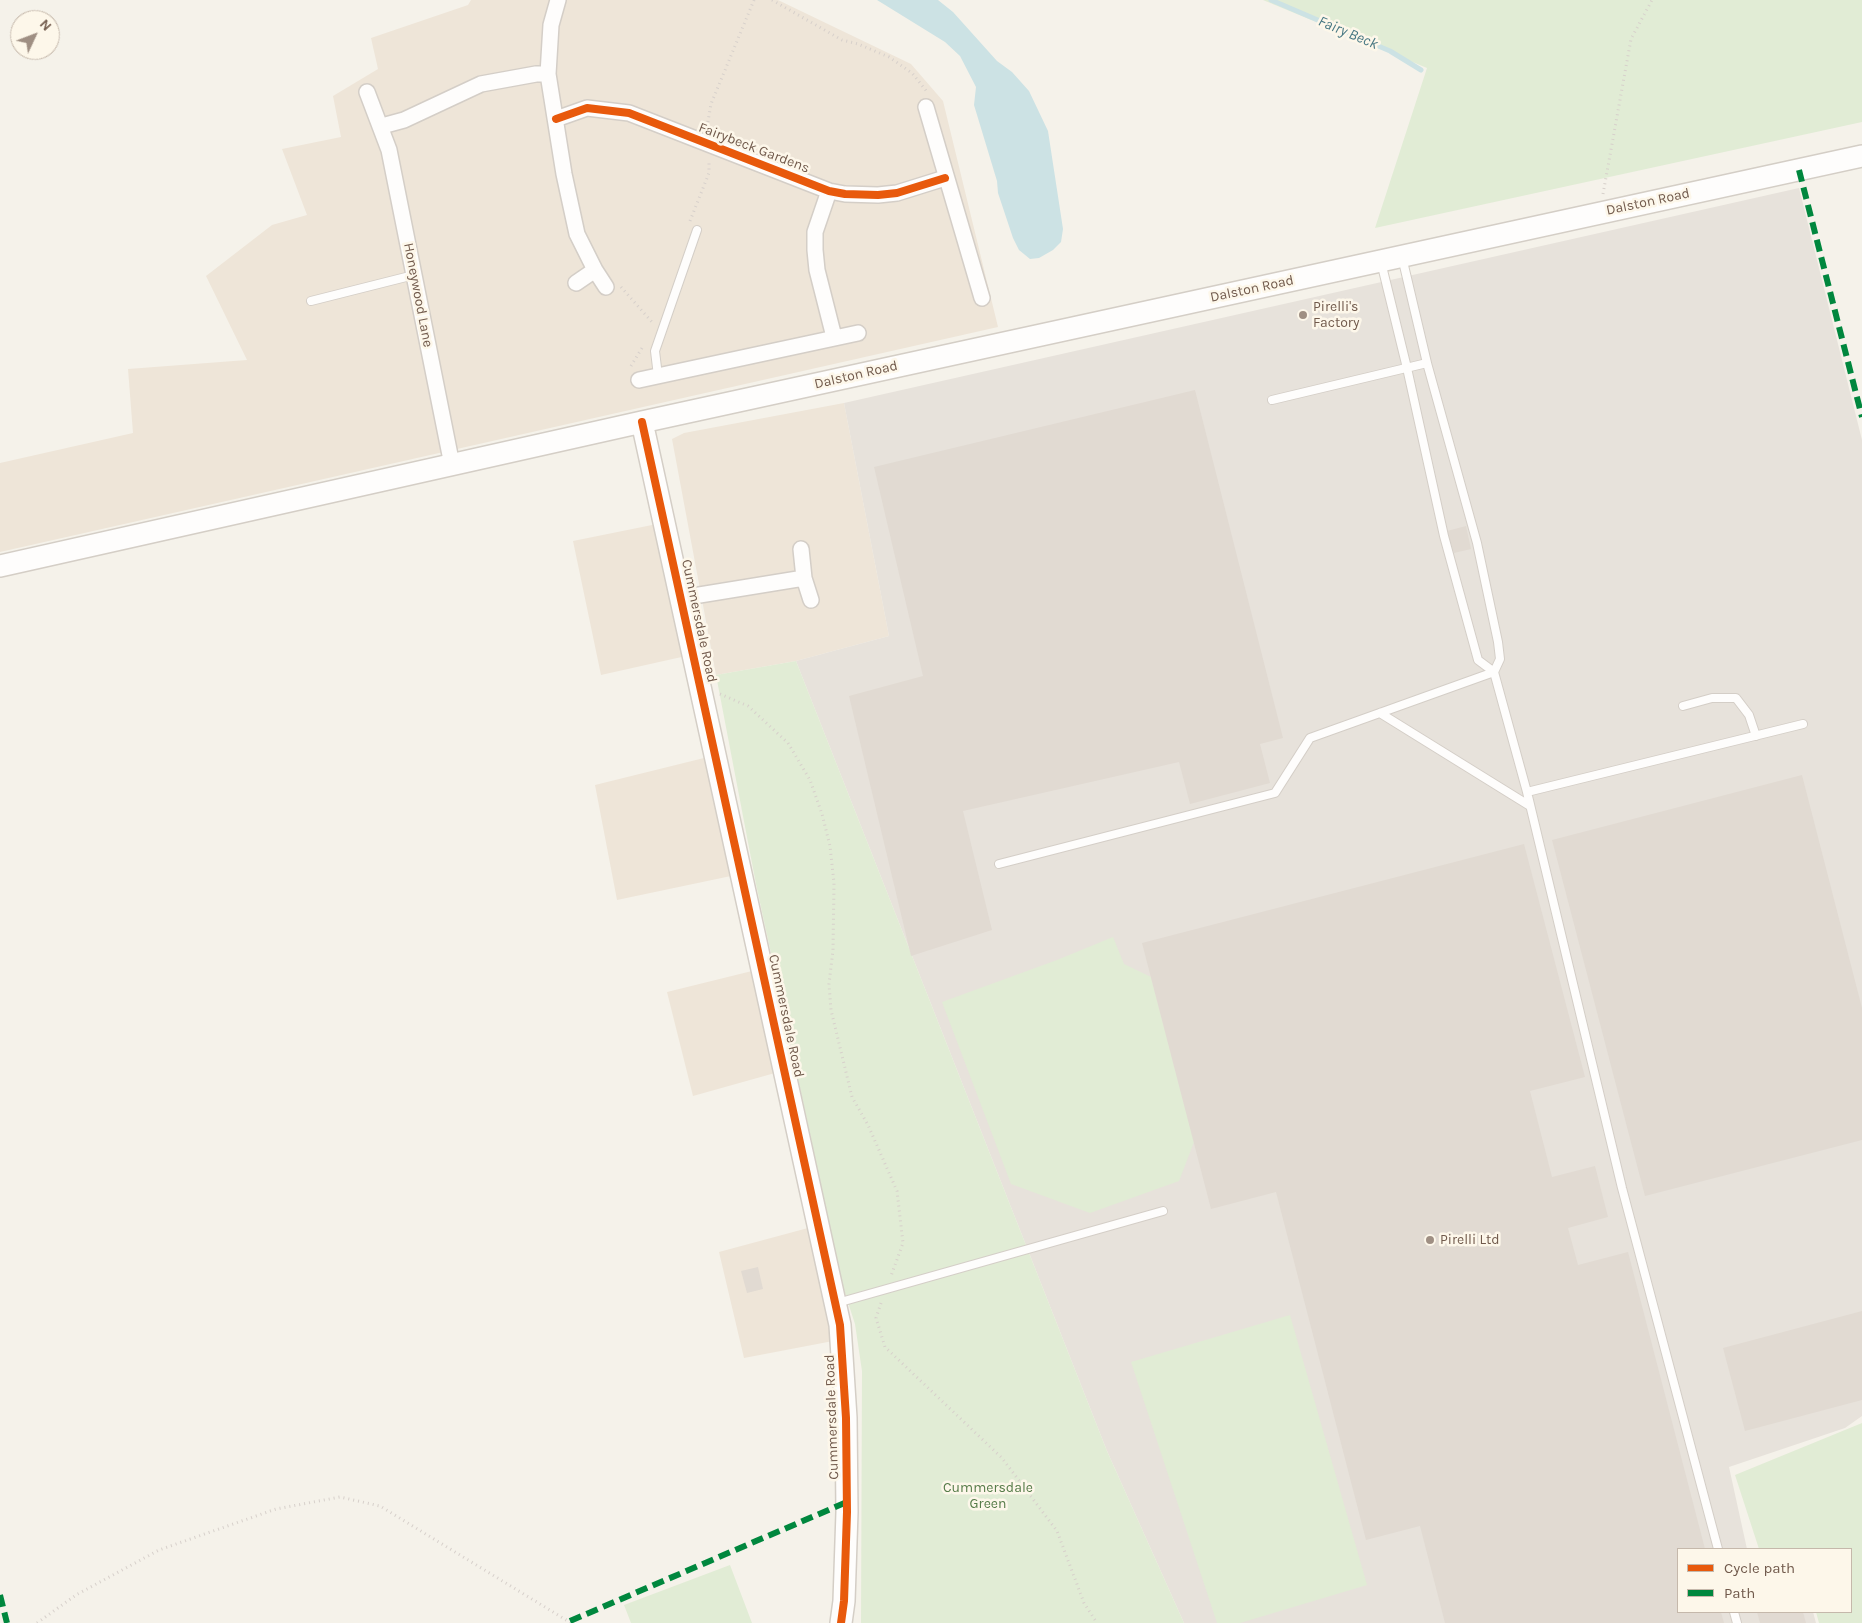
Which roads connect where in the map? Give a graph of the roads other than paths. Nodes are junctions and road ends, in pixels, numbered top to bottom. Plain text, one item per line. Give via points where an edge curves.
1 (558, 0) edge
2 (548, 74) junction
3 (367, 92) dead end
4 (928, 103) road end
5 (556, 119) junction
6 (382, 126) junction
7 (1862, 156) edge
8 (945, 178) junction
9 (829, 190) junction
10 (697, 230) dead end
11 (1402, 257) junction
12 (1380, 260) junction
13 (594, 270) junction
14 (414, 275) junction
15 (576, 282) dead end
16 (606, 287) road end
17 (982, 298) dead end
18 (311, 301) dead end
19 (858, 332) dead end
20 (834, 337) junction
21 (1427, 362) junction
22 (1408, 368) junction
23 (634, 375) road end
24 (658, 376) junction
25 (1272, 400) dead end
26 (642, 422) junction
27 (452, 465) junction
28 (801, 549) dead end
29 (0, 566) edge
30 (804, 578) junction
31 (681, 598) junction
32 (811, 600) dead end
33 (1494, 672) junction
34 (1683, 706) dead end
35 (1380, 713) junction
36 (1803, 724) dead end
37 (1756, 736) junction
38 (1527, 792) junction
39 (1530, 806) junction
40 (1000, 864) dead end
41 (1163, 1211) dead end
42 (835, 1304) junction
43 (1718, 1548) edge
44 (841, 1623) edge

1 - 2 street via 551,25
2 - 5 street
2 - 6 street via 481,84 404,120
3 - 6 street, Honeywood Lane
4 - 8 street
5 - 9 street, Fairybeck Gardens via 587,108 629,113
5 - 13 street via 578,234
6 - 14 street, Honeywood Lane
7 - 11 main road, Dalston Road
8 - 9 street, Fairybeck Gardens via 878,195
8 - 17 street
9 - 20 street via 815,232 815,250
10 - 24 lane via 655,351
11 - 12 main road, Dalston Road
11 - 21 lane
12 - 22 lane
12 - 26 main road, Dalston Road
13 - 15 street
13 - 16 street
14 - 18 lane
14 - 27 street, Honeywood Lane
19 - 20 street
20 - 24 street
21 - 22 lane
21 - 33 lane via 1487,586 1500,659
22 - 25 lane
22 - 33 lane via 1444,536 1478,660
23 - 24 street
26 - 27 main road, Dalston Road
26 - 31 main road, Cummersdale Road
27 - 29 main road, Dalston Road
28 - 30 street
30 - 31 street
30 - 32 street
31 - 42 main road, Cummersdale Road
33 - 35 lane
33 - 38 lane
34 - 37 lane via 1712,698 1736,698 1749,715
35 - 39 lane
35 - 40 lane via 1310,738 1275,793
36 - 37 lane
37 - 38 lane
38 - 39 lane
39 - 43 lane via 1622,1188
41 - 42 lane
42 - 44 main road, Cummersdale Road via 840,1325 846,1418 847,1512

